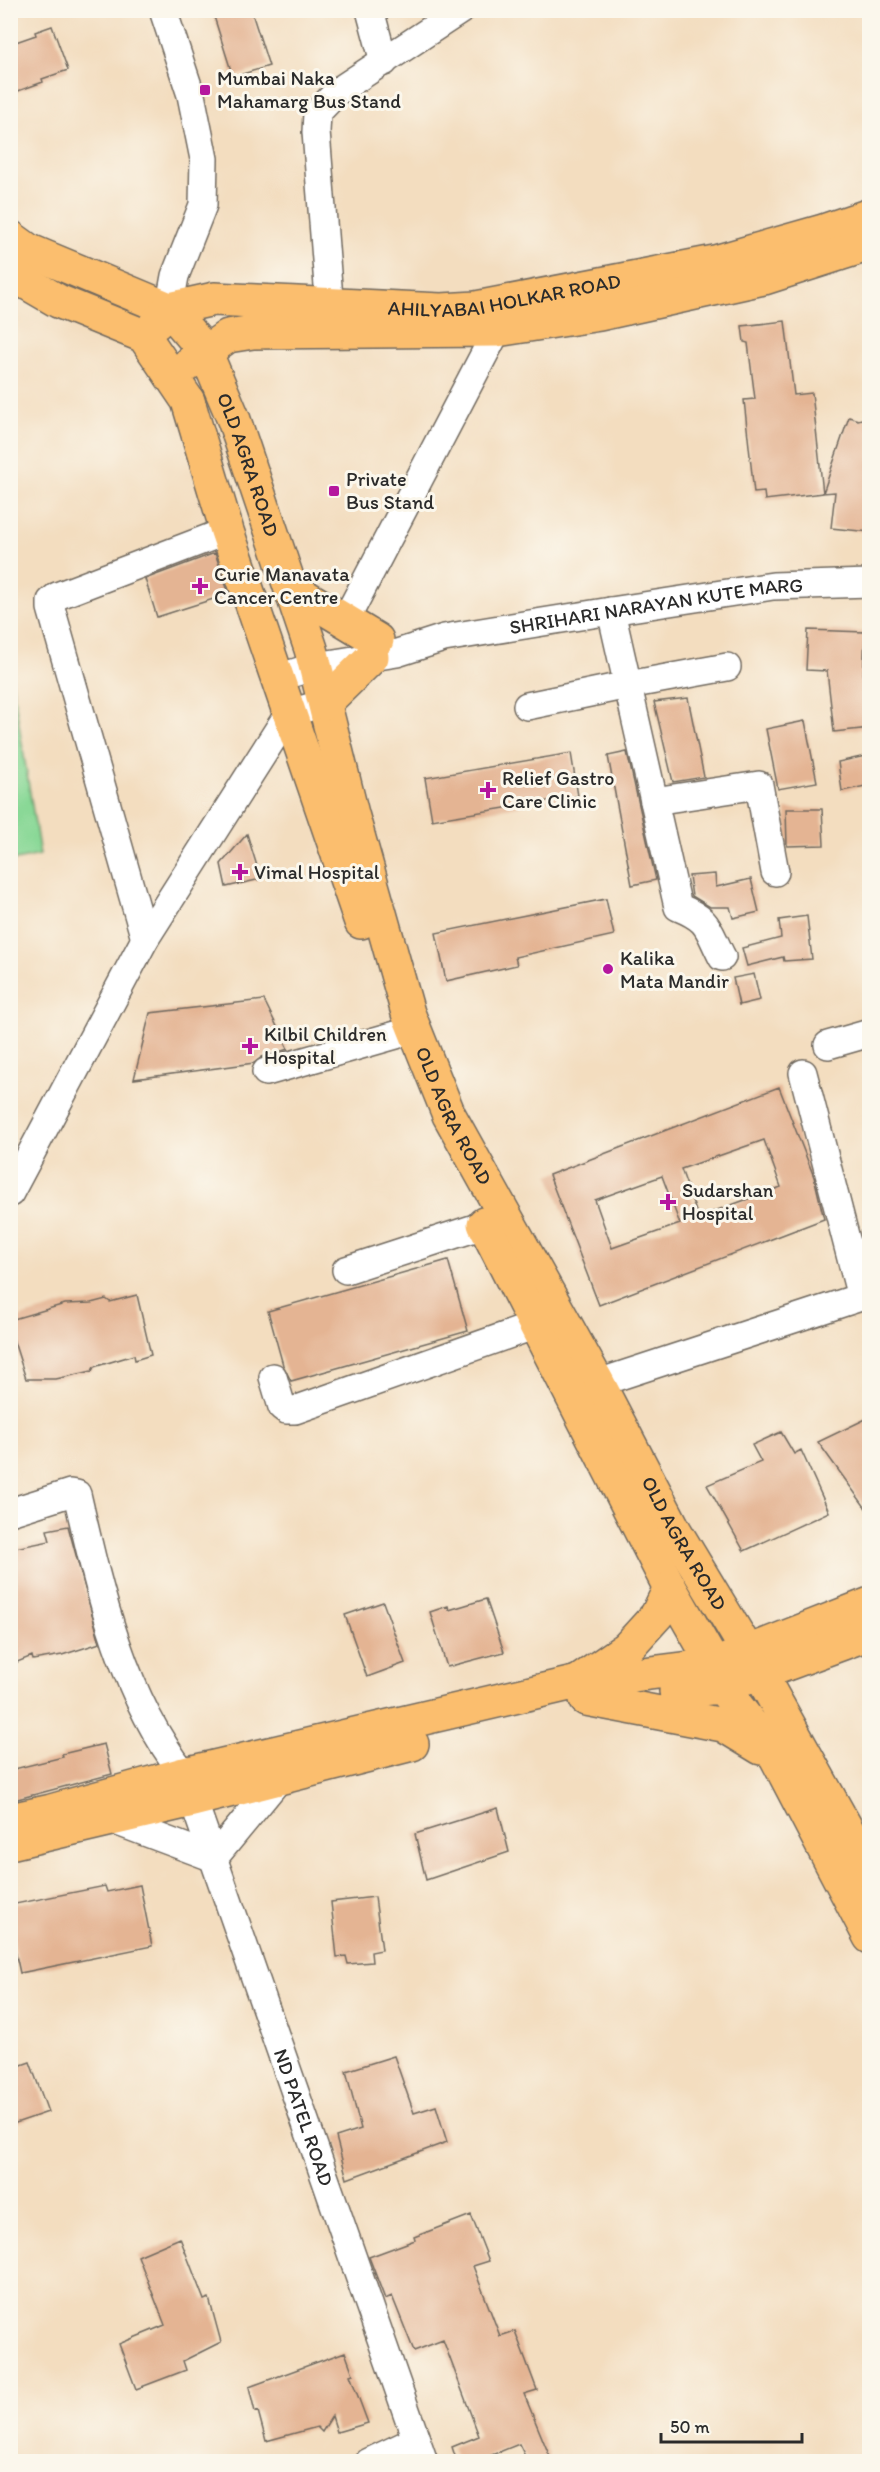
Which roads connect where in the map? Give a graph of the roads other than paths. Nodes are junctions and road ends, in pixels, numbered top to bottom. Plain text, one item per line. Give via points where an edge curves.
1 (163, 10) edge
2 (370, 10) edge
3 (461, 10) edge
4 (384, 62) junction
5 (870, 215) edge
6 (870, 244) edge
7 (15, 255) edge
8 (169, 309) junction
9 (330, 318) junction
10 (497, 330) junction
11 (144, 336) junction
12 (205, 351) junction
13 (180, 389) junction
14 (227, 531) junction
15 (870, 583) edge
16 (291, 588) junction
17 (611, 611) junction
18 (345, 621) junction
19 (374, 648) junction
20 (314, 658) junction
21 (727, 667) dead end
22 (274, 669) junction
23 (628, 685) junction
24 (325, 703) junction
25 (527, 706) dead end
26 (289, 713) junction
27 (654, 801) junction
28 (775, 872) dead end
29 (145, 939) junction
30 (722, 957) dead end
31 (870, 1033) edge
32 (396, 1035) junction
33 (828, 1046) dead end
34 (266, 1072) dead end
35 (803, 1073) dead end
36 (10, 1193) edge
37 (484, 1225) junction
38 (346, 1270) dead end
39 (865, 1295) edge
40 (547, 1320) junction
41 (273, 1377) dead end
42 (598, 1383) junction
43 (10, 1512) edge
44 (670, 1588) junction
45 (870, 1604) edge
46 (870, 1633) edge
47 (754, 1663) junction
48 (718, 1676) junction
49 (582, 1691) junction
50 (776, 1757) junction
51 (279, 1779) junction
52 (189, 1787) junction
53 (110, 1819) junction
54 (13, 1833) edge
55 (214, 1857) junction
56 (870, 1871) edge
57 (870, 1937) edge
58 (420, 2451) edge
59 (369, 2462) edge

1 - 8 street via 191,95 204,159 203,205 175,276
2 - 4 street
3 - 4 street
4 - 9 street via 338,91 317,113
5 - 9 main road, AHILYABAI HOLKAR ROAD via 715,262 476,308
6 - 10 main road, AHILYABAI HOLKAR ROAD via 764,278 600,314
7 - 8 main road
7 - 11 main road via 58,302
8 - 9 main road, AHILYABAI HOLKAR ROAD via 214,299
8 - 11 main road
8 - 12 main road, OLD AGRA ROAD
9 - 10 main road, AHILYABAI HOLKAR ROAD
9 - 12 main road, AHILYABAI HOLKAR ROAD via 228,336
10 - 18 street
11 - 13 main road, OLD AGRA ROAD
12 - 13 main road, AHILYABAI HOLKAR ROAD
12 - 16 main road, OLD AGRA ROAD via 234,420
13 - 14 main road, OLD AGRA ROAD
14 - 22 main road, OLD AGRA ROAD
14 - 29 street via 51,601
15 - 17 street, SHRIHARI NARAYAN KUTE MARG via 773,586
16 - 18 main road
16 - 20 main road, OLD AGRA ROAD
17 - 19 street, SHRIHARI NARAYAN KUTE MARG via 444,638 397,653
17 - 23 street
18 - 19 main road
19 - 20 street, SHRIHARI NARAYAN KUTE MARG
19 - 24 main road
20 - 22 street, SHRIHARI NARAYAN KUTE MARG
20 - 24 main road, OLD AGRA ROAD
21 - 23 street
22 - 26 main road, OLD AGRA ROAD
23 - 25 street
23 - 27 street
24 - 26 street
24 - 40 main road, OLD AGRA ROAD via 408,1013 449,1115
26 - 29 street
26 - 32 main road, OLD AGRA ROAD
27 - 28 street via 759,785
27 - 30 street via 678,907 697,914 708,925
29 - 36 street
31 - 33 street
32 - 34 street
32 - 37 main road, OLD AGRA ROAD via 412,1085
35 - 39 street
37 - 38 street
37 - 40 main road, OLD AGRA ROAD
39 - 42 street
40 - 41 street via 295,1410 282,1407
40 - 42 main road, OLD AGRA ROAD
40 - 44 main road, OLD AGRA ROAD
42 - 47 main road, OLD AGRA ROAD via 675,1532
43 - 52 street, ND PATEL ROAD via 77,1494 108,1623 158,1737
44 - 48 main road, OLD AGRA ROAD
44 - 49 main road via 657,1615
45 - 47 main road
46 - 47 main road
47 - 48 main road
47 - 56 main road, OLD AGRA ROAD
48 - 49 main road
48 - 50 main road, OLD AGRA ROAD
49 - 50 main road via 723,1725
49 - 51 main road
49 - 52 main road
50 - 57 main road, OLD AGRA ROAD
51 - 52 main road
51 - 55 street
52 - 53 main road
52 - 54 main road via 51,1811
52 - 55 street, ND PATEL ROAD
53 - 54 main road
53 - 55 street
55 - 58 street, ND PATEL ROAD
58 - 59 street

